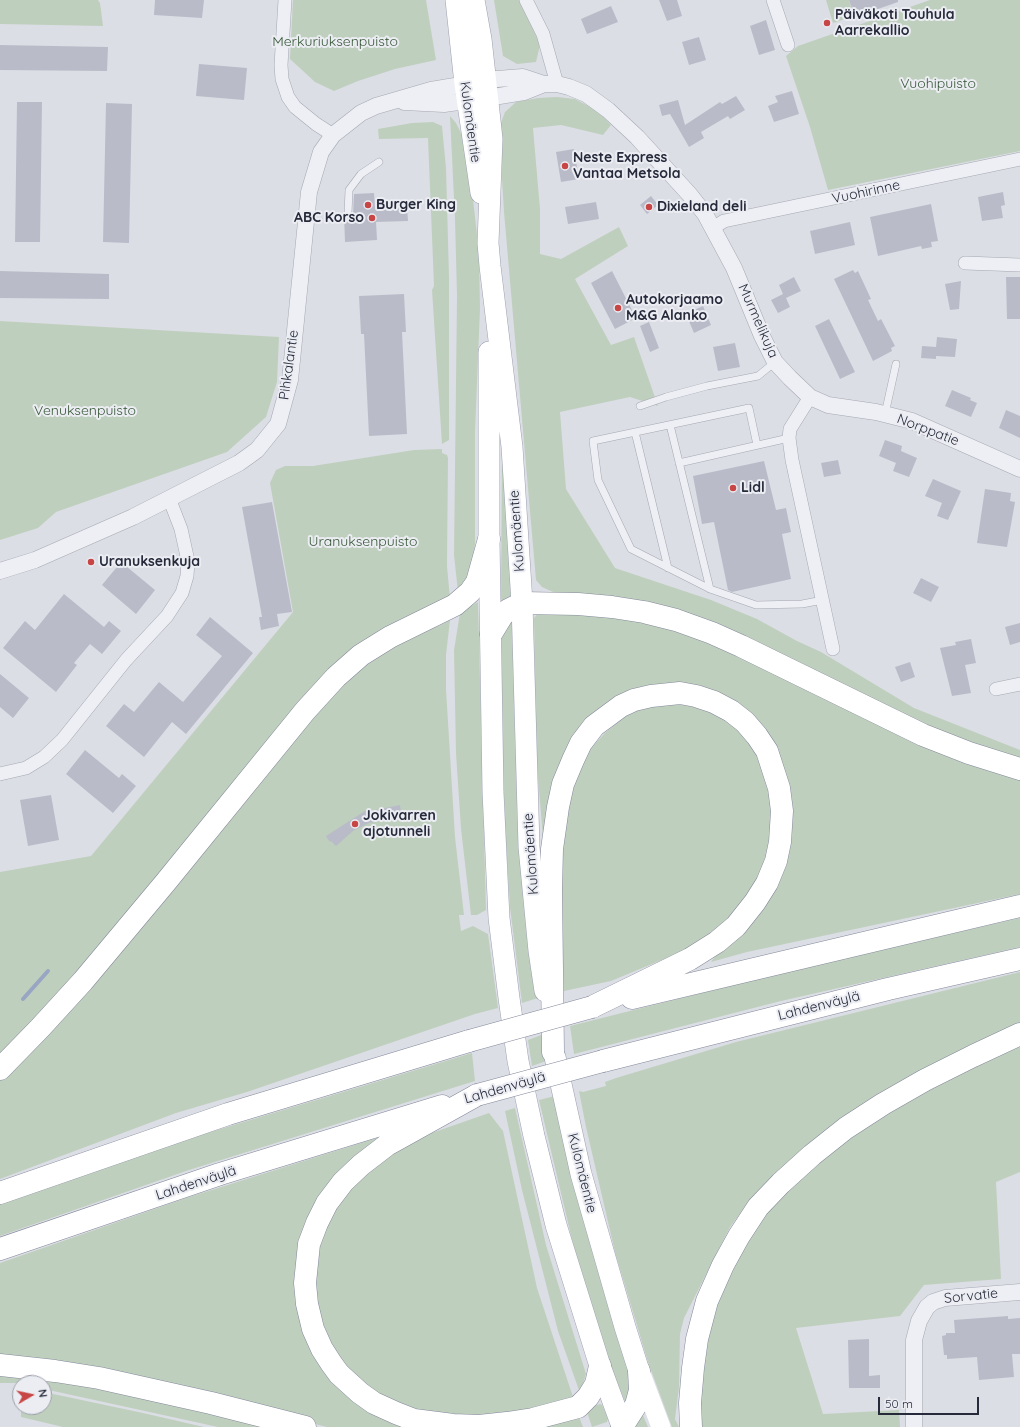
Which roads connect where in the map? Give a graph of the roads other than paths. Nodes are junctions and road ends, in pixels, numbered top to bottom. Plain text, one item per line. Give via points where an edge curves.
1 (285, 0) edge
2 (456, 0) edge
3 (474, 0) edge
4 (526, 0) edge
5 (773, 0) edge
6 (788, 45) dead end
7 (551, 84) junction
8 (476, 91) junction
9 (333, 135) junction
10 (1020, 159) edge
11 (379, 162) dead end
12 (348, 213) dead end
13 (713, 228) junction
14 (965, 264) dead end
15 (1020, 265) edge
16 (490, 266) junction
17 (776, 362) junction
18 (896, 364) dead end
19 (810, 397) junction
20 (640, 406) dead end
21 (884, 414) junction
22 (670, 425) junction
23 (635, 432) junction
24 (788, 438) junction
25 (757, 445) junction
26 (679, 463) junction
27 (1020, 469) edge
28 (169, 498) junction
29 (489, 539) junction
30 (668, 568) junction
31 (0, 571) edge
32 (710, 589) junction
33 (823, 600) junction
34 (522, 603) junction
35 (491, 634) junction
36 (833, 650) dead end
37 (1020, 684) edge
38 (996, 689) dead end
39 (1020, 769) edge
40 (0, 774) edge
41 (1020, 906) edge
42 (1020, 959) edge
43 (592, 1007) junction
44 (1020, 1034) edge
45 (553, 1052) junction
46 (0, 1069) edge
47 (477, 1095) junction
48 (0, 1193) edge
49 (0, 1249) edge
50 (1020, 1292) edge
51 (0, 1365) edge
52 (600, 1366) junction
53 (639, 1371) junction
54 (305, 1427) edge
55 (622, 1427) edge
56 (661, 1427) edge
57 (691, 1427) edge
58 (914, 1427) edge

1 - 9 street via 281,65 282,79 288,97 295,107
2 - 8 main road, Kulomäentie
3 - 8 main road, Kulomäentie via 481,39
4 - 7 street via 543,34
5 - 6 street
7 - 8 street, Murmelikuja via 523,77
7 - 13 street, Murmelikuja via 569,87 586,94 608,110 637,137 690,195
8 - 9 street, Pihkalantie via 435,104 393,102 376,106
8 - 16 main road, Kulomäentie via 473,141
9 - 28 street, Pihkalantie via 321,152 309,192 290,380 278,424 257,450 239,463
10 - 13 street, Vuohirinne via 724,221
11 - 12 lane via 361,174 349,190
13 - 17 street, Murmelikuja
14 - 15 street
16 - 29 main road, Kulomäentie
16 - 34 main road, Kulomäentie via 512,446
17 - 19 street, Murmelikuja
17 - 20 lane via 758,376 707,386
18 - 21 lane
19 - 21 street, Norppatie via 828,405
19 - 24 street via 790,429
21 - 27 street, Norppatie via 912,421
22 - 23 lane
22 - 25 lane via 749,408
22 - 26 lane
23 - 30 lane
23 - 30 lane via 593,441 598,480 631,549
24 - 25 lane
24 - 33 street
25 - 26 lane
26 - 32 lane
28 - 31 street, Pihkalantie via 99,533 35,560
28 - 40 street via 181,529 188,561 188,576 182,593 167,616 126,660 62,740 44,757 26,768
29 - 35 main road, Kulomäentie
29 - 46 highway via 477,582 470,592 455,606 390,637 361,655 336,677 83,981
30 - 32 lane
32 - 33 lane via 756,605 802,604
33 - 36 street
34 - 35 highway via 505,613
34 - 39 highway via 612,607 676,620 741,646 923,735
34 - 45 main road, Kulomäentie via 529,847 539,952
35 - 52 main road, Kulomäentie via 493,785 499,918 518,1061 554,1218
37 - 38 street
41 - 43 highway
42 - 47 highway, Lahdenväylä, bridge via 888,988
43 - 45 highway via 690,959 717,942 736,926 755,902 767,883 776,861 782,811 779,788 767,751 745,722 714,702 680,693 634,700 620,706 594,726 581,743 573,760 563,784 552,849
43 - 48 highway, bridge via 469,1041 228,1114
44 - 57 highway via 925,1080 846,1128 812,1155 758,1207 723,1265 707,1301 697,1339 693,1368
45 - 53 main road, Kulomäentie via 581,1174
47 - 49 highway, Lahdenväylä via 220,1174
47 - 52 highway via 387,1145 343,1182 327,1203 309,1244 305,1283 313,1329 322,1349 339,1374 374,1403 414,1420 453,1425 507,1423 578,1407 596,1384
50 - 58 street, Sorvatie via 945,1298 927,1307 919,1321 914,1340
51 - 54 highway via 99,1378
52 - 55 main road, Kulomäentie
53 - 55 highway via 640,1390 636,1405
53 - 56 main road, Kulomäentie

